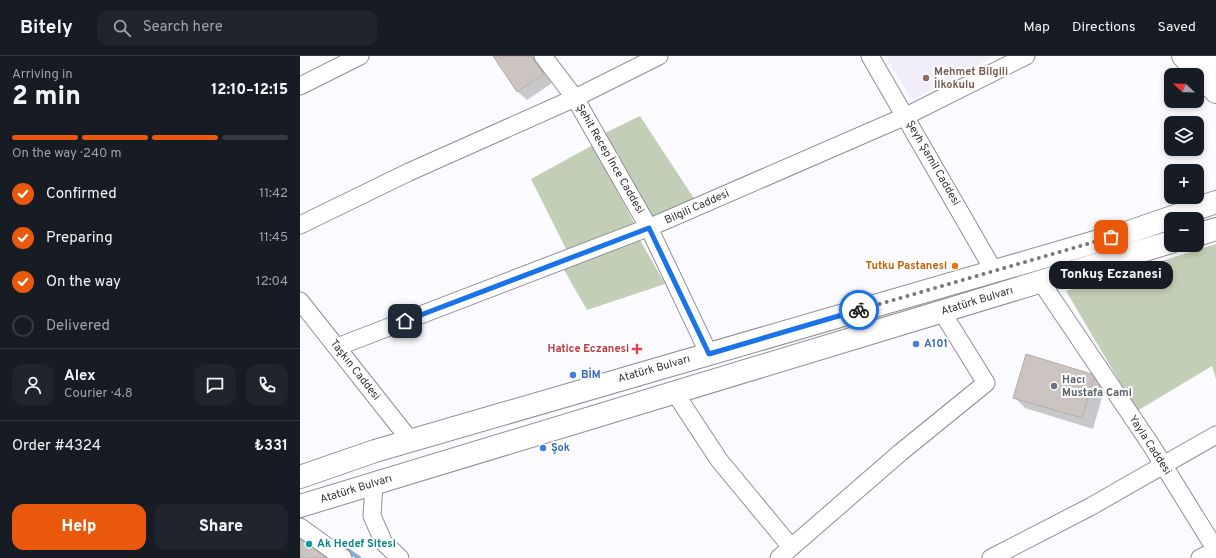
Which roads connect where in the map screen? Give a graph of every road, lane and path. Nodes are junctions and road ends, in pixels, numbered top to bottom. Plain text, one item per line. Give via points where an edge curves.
1 (360, 56) edge
2 (543, 56) edge
3 (659, 56) edge
4 (870, 56) edge
5 (1026, 56) edge
6 (1183, 56) edge
7 (1208, 56) edge
8 (1216, 64) edge
9 (300, 86) edge
10 (1216, 92) edge
11 (575, 98) junction
12 (906, 116) junction
13 (1216, 202) edge
14 (300, 225) edge
15 (649, 228) junction
16 (1216, 229) edge
17 (1204, 233) edge
18 (1164, 244) edge
19 (994, 271) junction
20 (1041, 282) junction
21 (300, 301) edge
22 (942, 312) junction
23 (337, 347) junction
24 (709, 354) junction
25 (675, 393) junction
26 (1216, 435) edge
27 (410, 440) junction
28 (1164, 466) junction
29 (300, 477) edge
30 (374, 484) junction
31 (300, 506) edge
32 (300, 527) edge
33 (1216, 550) edge
34 (785, 553) edge
35 (343, 558) edge
36 (400, 558) edge
37 (991, 558) edge
38 (1200, 558) edge

1 - 9 street
2 - 11 street, Şehit Recep İnce Caddesi
3 - 11 street
4 - 12 street, Şeyh Şamil Caddesi
5 - 12 street, Bilgili Caddesi
6 - 10 main road
7 - 8 main road
11 - 14 street via 409,172
11 - 15 street, Şehit Recep İnce Caddesi
12 - 15 street, Bilgili Caddesi
12 - 19 street, Şeyh Şamil Caddesi
13 - 19 main road, Atatürk Bulvarı via 1126,233
15 - 23 street, Bilgili Caddesi
15 - 24 street, Şehit Recep İnce Caddesi
16 - 17 main road
18 - 20 main road, Atatürk Bulvarı
19 - 24 main road, Atatürk Bulvarı
20 - 22 main road, Atatürk Bulvarı
20 - 28 street, Yayla Caddesi
21 - 23 street, Taşkın Caddesi
22 - 25 main road, Atatürk Bulvarı
22 - 34 street via 986,383 901,452
23 - 27 street, Taşkın Caddesi
24 - 27 main road, Atatürk Bulvarı
25 - 30 main road, Atatürk Bulvarı
25 - 34 street
26 - 28 street
27 - 29 main road, Atatürk Bulvarı
28 - 33 street, Yayla Caddesi
28 - 37 street
30 - 31 main road, Atatürk Bulvarı
30 - 36 street via 372,516 384,543
32 - 35 street
33 - 38 street

